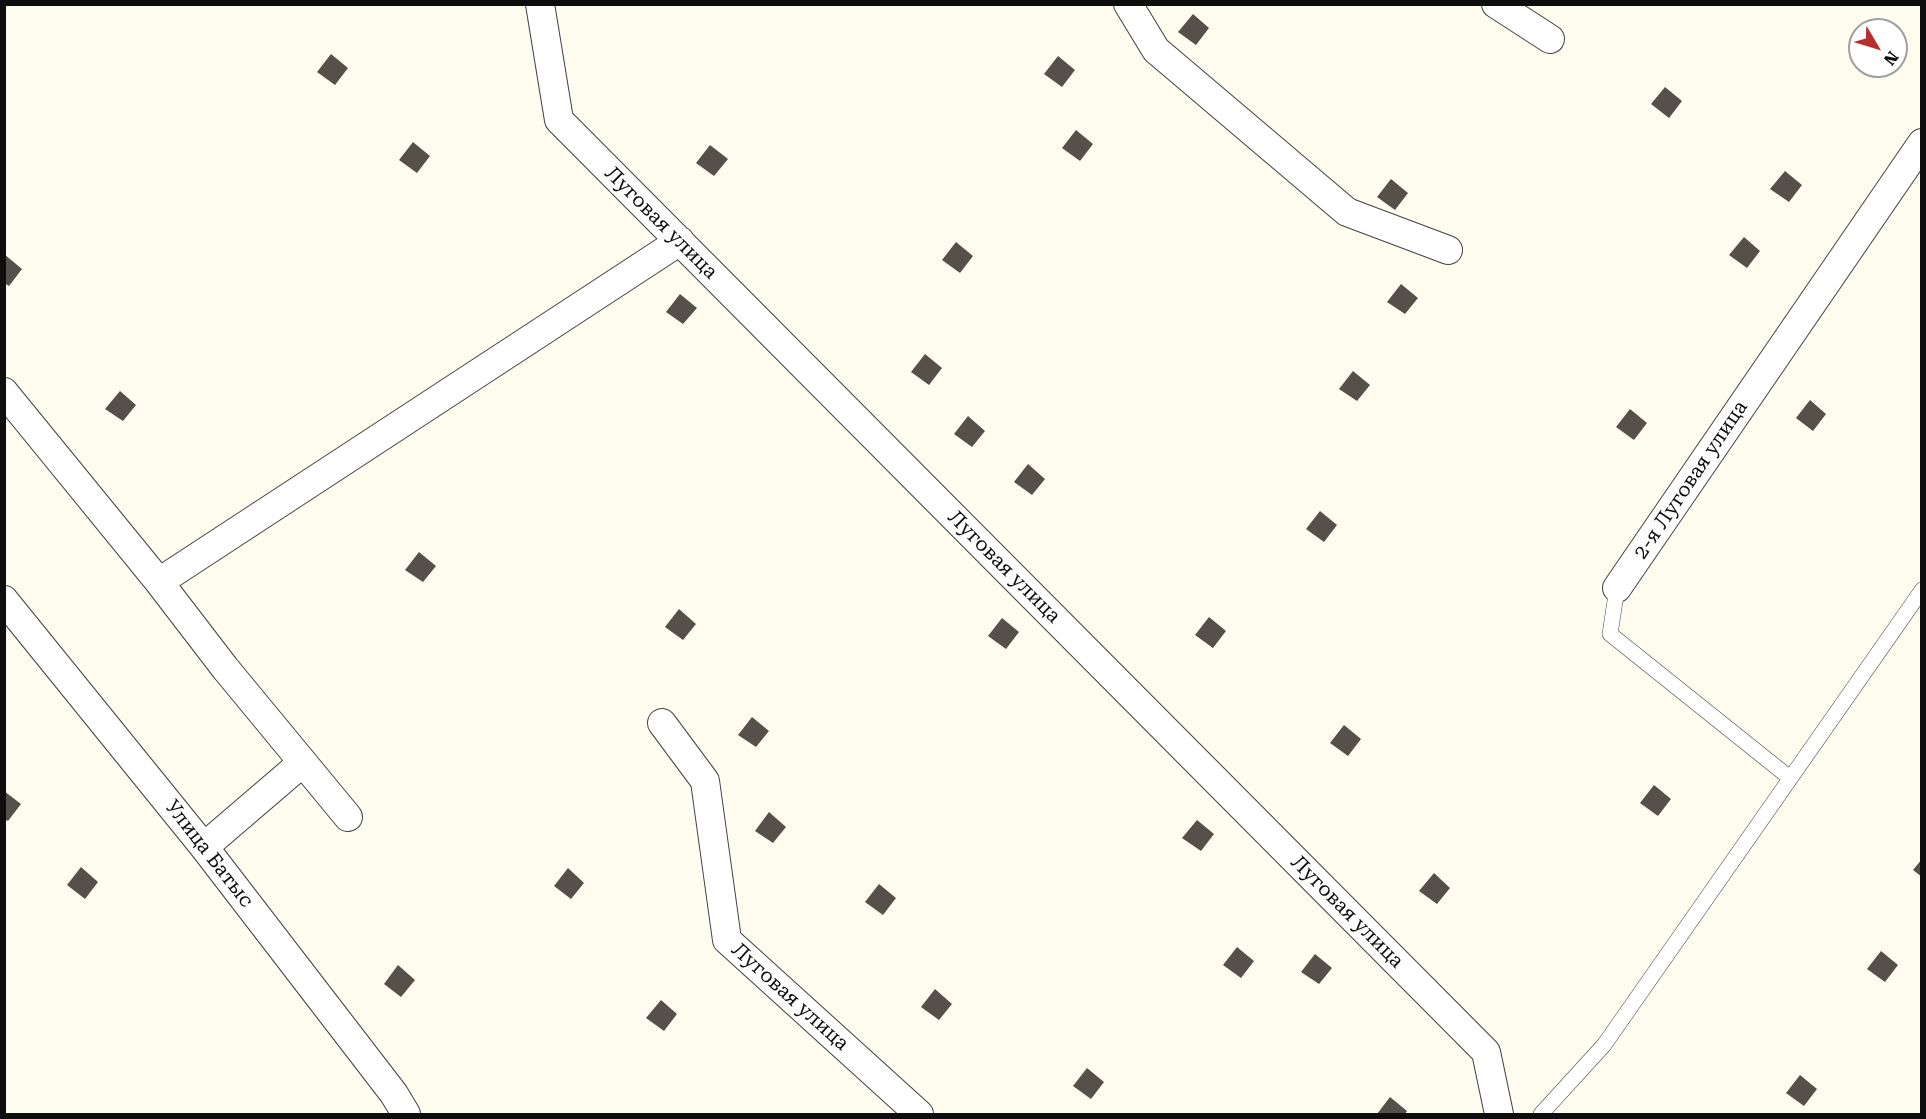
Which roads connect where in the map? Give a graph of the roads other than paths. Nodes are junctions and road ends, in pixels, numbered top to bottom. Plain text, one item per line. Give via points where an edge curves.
1 (540, 4) edge
2 (1128, 4) edge
3 (1496, 4) edge
4 (1550, 39) dead end
5 (1922, 143) edge
6 (680, 241) junction
7 (1448, 249) dead end
8 (4, 392) edge
9 (159, 582) junction
10 (1617, 588) joint
11 (1922, 590) edge
12 (4, 600) edge
13 (662, 723) dead end
14 (302, 763) junction
15 (1790, 778) junction
16 (348, 817) dead end
17 (204, 847) junction
18 (406, 1114) edge
19 (919, 1114) edge
20 (1499, 1114) edge
21 (1541, 1114) edge

1 - 6 street, Луговая улица via 559,120
2 - 7 street via 1156,50 1347,212
3 - 4 street
5 - 10 street, 2-я Луговая улица
6 - 9 street
6 - 20 street, Луговая улица via 1486,1052
8 - 9 street
9 - 14 street
10 - 15 lane, 2-я Луговая улица via 1610,634
11 - 15 lane
12 - 17 street, Улица Батыс
13 - 19 street, Луговая улица via 705,781 727,940
14 - 16 street
14 - 17 street
15 - 21 lane via 1604,1045
17 - 18 street, Улица Батыс

